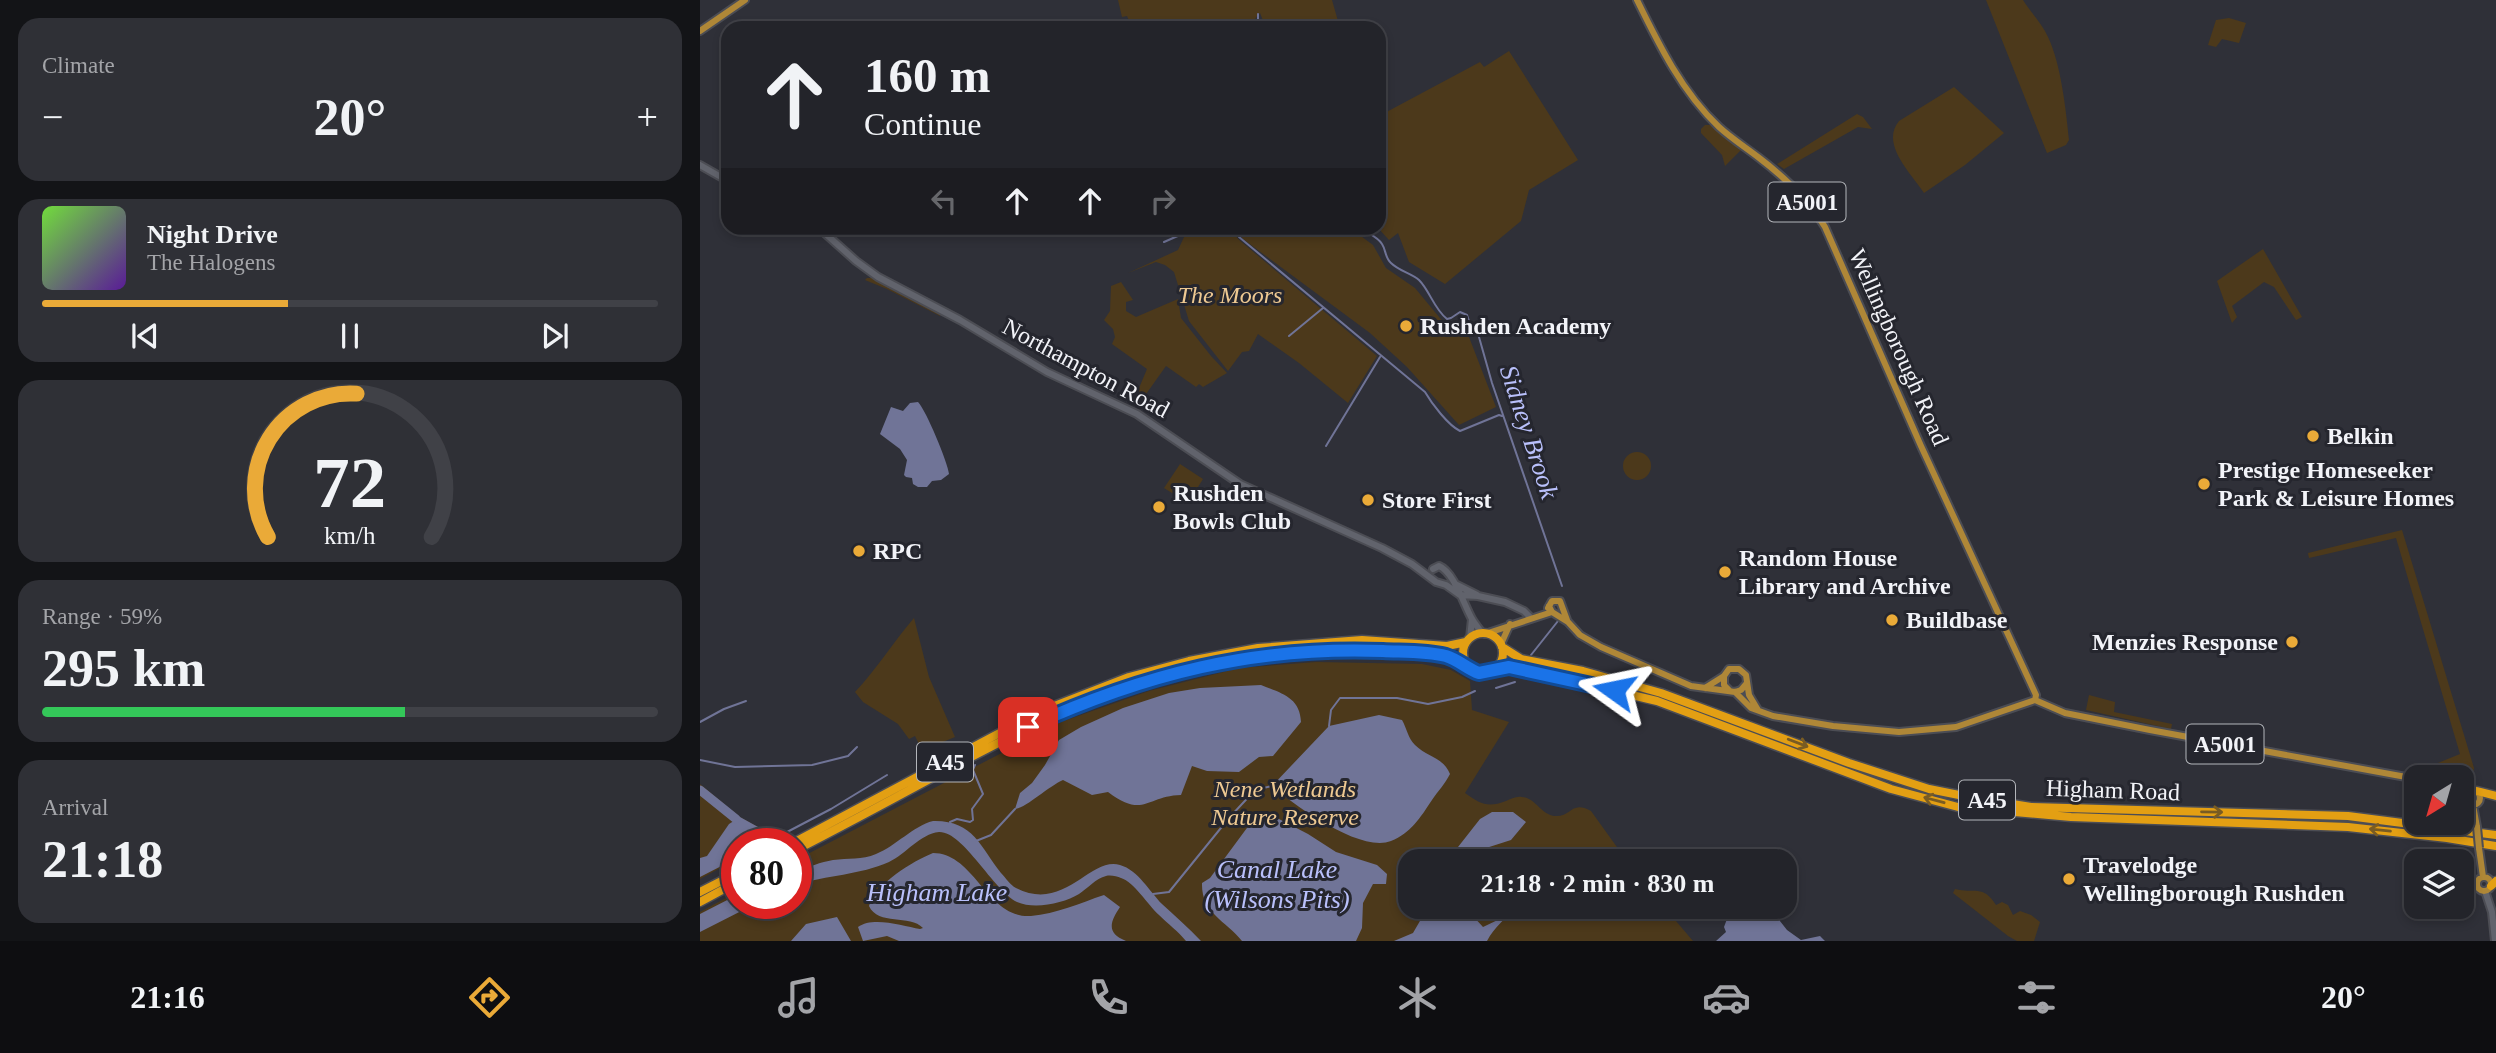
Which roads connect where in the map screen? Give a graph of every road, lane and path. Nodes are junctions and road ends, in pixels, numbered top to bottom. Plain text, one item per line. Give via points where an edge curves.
1 (745, 0) edge
2 (1637, 0) edge
3 (700, 31) edge
4 (700, 165) edge
5 (721, 177) edge
6 (827, 235) edge
7 (1418, 568) junction
8 (1433, 569) junction
9 (1447, 574) junction
10 (1432, 578) junction
11 (1441, 582) junction
12 (1455, 584) junction
13 (1460, 595) junction
14 (1478, 596) junction
15 (1563, 609) junction
16 (1552, 611) junction
17 (1534, 617) junction
18 (1472, 619) junction
19 (1568, 622) junction
20 (1510, 624) junction
21 (1484, 634) junction
22 (1468, 640) junction
23 (1501, 645) junction
24 (1466, 665) junction
25 (1497, 668) junction
26 (1724, 676) junction
27 (1747, 683) junction
28 (1705, 688) junction
29 (1732, 691) junction
30 (2030, 697) junction
31 (1758, 710) junction
32 (2404, 777) edge
33 (2474, 790) edge
34 (2477, 791) junction
35 (2496, 796) edge
36 (2474, 804) edge
37 (2474, 810) edge
38 (812, 833) edge
39 (2496, 835) edge
40 (812, 842) edge
41 (2496, 846) edge
42 (2483, 877) junction
43 (721, 881) edge
44 (2491, 886) edge
45 (721, 891) edge
46 (700, 892) edge
47 (700, 902) edge
48 (2495, 941) edge

1 - 3 main road
2 - 30 main road, Wellingborough Road / A5001 via 1671,66 1707,114 1790,185 1825,227 1991,596
4 - 5 main road
6 - 7 main road, Northampton Road via 878,277 1047,372 1137,414 1240,484
7 - 8 main road, Northampton Road
7 - 10 main road, Northampton Road
8 - 9 main road via 1443,567
8 - 10 main road
9 - 11 main road
9 - 12 main road
10 - 11 main road
11 - 13 main road
12 - 13 main road
12 - 14 main road
13 - 14 main road
13 - 18 main road
14 - 17 main road
15 - 16 main road
15 - 16 main road via 1557,600 1552,601
15 - 19 main road
16 - 17 main road
16 - 19 main road
17 - 20 main road
18 - 21 main road
18 - 22 main road
19 - 28 main road via 1601,647
20 - 21 main road
20 - 23 main road
21 - 22 highway
21 - 23 highway
22 - 24 highway via 1463,656
22 - 38 highway, A45 via 1447,646 1362,640 1258,648 1129,677 1039,712
23 - 25 highway via 1503,658
23 -> 39 highway, Higham Road / A45 via 1521,659 1661,693 1849,763 1969,797 2032,807 2348,816
24 - 25 highway via 1484,674
24 - 40 highway, A45 via 1444,655 1343,651 1257,657 1130,685 1049,718
41 -> 25 highway, Higham Road / A45 via 2348,827 2071,817 1958,807 1891,789 1657,701 1521,669
26 - 27 main road via 1729,669 1739,669
26 - 28 main road
26 - 29 main road via 1724,685
27 - 29 main road via 1741,691
27 - 31 main road
28 - 29 main road
29 - 31 main road
30 - 31 main road via 1956,727 1911,732 1800,722
30 - 32 main road, A5001 via 2081,716
33 - 34 main road
34 - 35 highway
34 - 36 main road via 2480,800
37 - 42 main road, bridge
42 - 44 main road via 2490,879
42 - 44 main road via 2477,884 2480,890
43 - 46 highway
44 - 48 main road
45 - 47 highway

